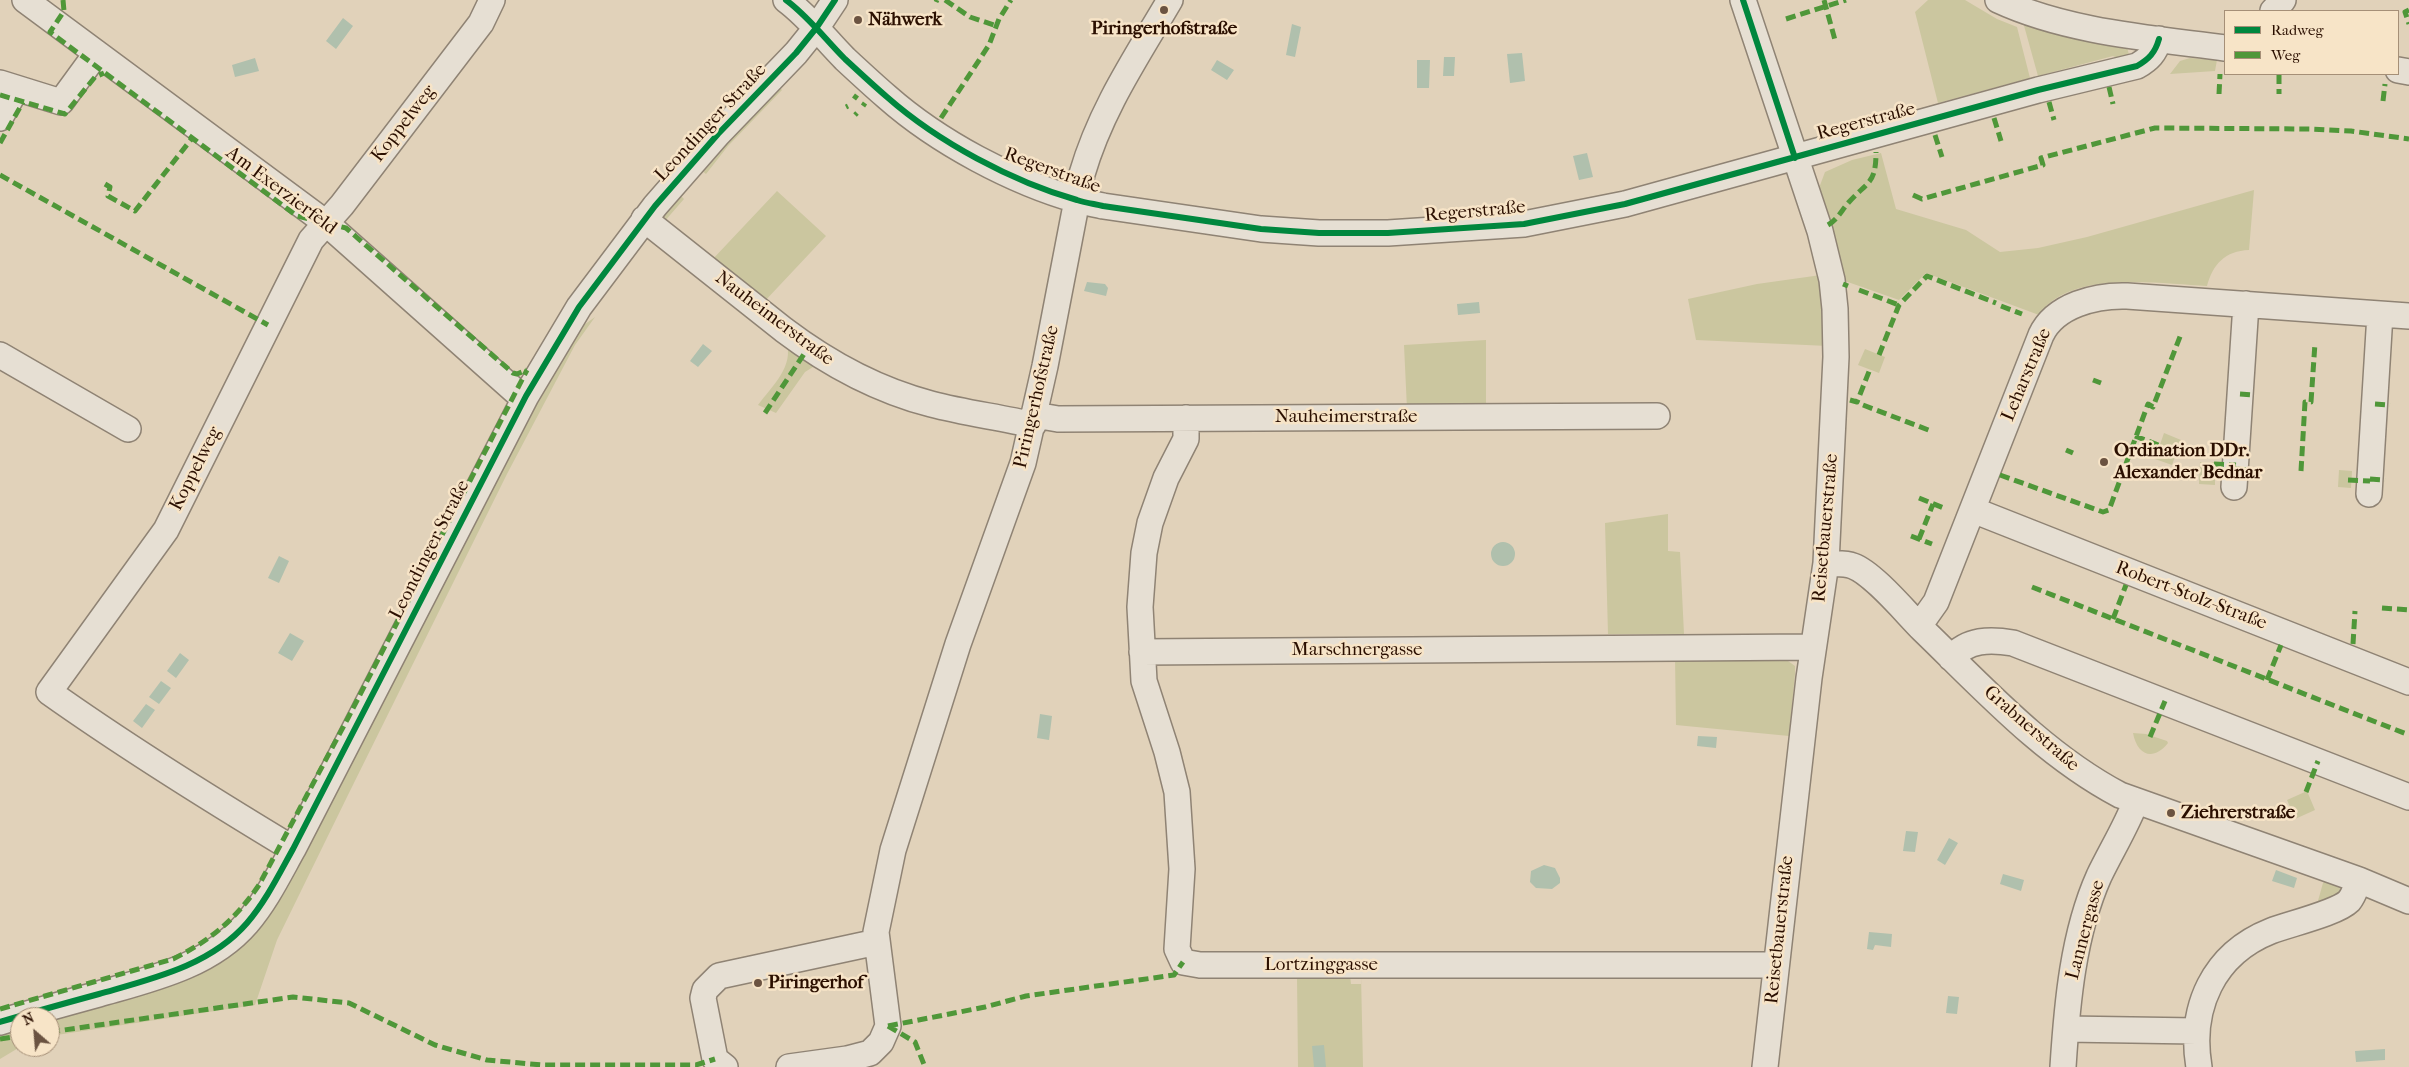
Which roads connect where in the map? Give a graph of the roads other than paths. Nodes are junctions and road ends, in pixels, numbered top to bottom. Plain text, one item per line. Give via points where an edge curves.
1 (492, 0) edge
2 (786, 0) edge
3 (836, 0) edge
4 (1170, 0) edge
5 (1743, 0) edge
6 (1998, 0) edge
7 (2283, 0) edge
8 (40, 5) edge
9 (2274, 10) edge
10 (817, 28) junction
11 (2159, 39) junction
12 (2224, 48) edge
13 (96, 54) junction
14 (8, 86) edge
15 (0, 118) edge
16 (1795, 158) junction
17 (1078, 200) junction
18 (644, 219) junction
19 (326, 223) junction
20 (2246, 304) junction
21 (2380, 314) junction
22 (2409, 316) edge
23 (0, 355) edge
24 (526, 396) junction
25 (117, 416) dead end
26 (1658, 416) dead end
27 (1186, 418) junction
28 (1034, 420) junction
29 (2234, 487) dead end
30 (2370, 494) dead end
31 (1973, 510) junction
32 (1826, 563) junction
33 (1919, 626) junction
34 (1813, 647) junction
35 (1142, 652) junction
36 (1951, 658) junction
37 (2409, 682) edge
38 (2409, 797) edge
39 (2136, 801) junction
40 (293, 849) junction
41 (2359, 880) junction
42 (2409, 901) edge
43 (877, 942) junction
44 (1776, 965) junction
45 (0, 1022) edge
46 (2066, 1029) junction
47 (2196, 1031) junction
48 (725, 1067) edge
49 (789, 1067) edge
50 (1765, 1067) edge
51 (2064, 1067) edge
52 (2199, 1067) edge

1 - 19 street, Koppelweg via 482,23
2 - 10 street, Regerstraße
3 - 10 street, Leondinger Straße
4 - 17 street, Piringerhofstraße via 1102,118 1091,144
5 - 16 street, Reisetbauerstraße
6 - 11 street via 2033,14
7 - 9 street
8 - 13 street, Am Exerzierfeld
10 - 17 street, Regerstraße via 889,99 947,141 1016,176
10 - 18 street, Leondinger Straße
11 - 12 street
11 - 16 street, Regerstraße via 2156,51 2137,66 2064,83
13 - 14 street via 61,102
13 - 19 street, Am Exerzierfeld
14 - 15 street
16 - 17 street, Regerstraße via 1576,215 1458,230 1384,234 1265,230
16 - 32 street, Reisetbauerstraße via 1828,259 1836,309 1836,394
17 - 28 street, Piringerhofstraße
18 - 24 street, Leondinger Straße via 579,307
18 - 28 street, Nauheimerstraße via 784,330 847,372 929,403
19 - 24 street, Am Exerzierfeld via 515,391
19 - 40 street, Koppelweg via 311,240 166,530 49,692 210,800
20 - 21 street, Leharstraße
20 - 29 street
20 - 31 street, Leharstraße via 2114,296 2077,305 2055,317 2040,335
21 - 22 street, Leharstraße
21 - 30 street
23 - 25 street
24 - 40 street, Leondinger Straße
26 - 27 street, Nauheimerstraße
27 - 28 street, Nauheimerstraße
27 - 35 street via 1186,439 1156,503 1144,553 1140,607
28 - 43 street, Piringerhofstraße via 1005,517 958,644 893,850 876,932
31 - 33 street, Leharstraße via 1936,602
31 - 37 street, Robert-Stolz-Straße
32 - 33 street, Grabnerstraße via 1852,566 1871,578
32 - 34 street, Reisetbauerstraße
33 - 36 street, Grabnerstraße
34 - 35 street, Marschnergasse
34 - 44 street, Reisetbauerstraße
35 - 44 street, Lortzinggasse via 1147,693 1167,752 1176,792 1182,869 1177,949 1182,962 1209,965
36 - 38 street via 1974,642 2020,645
36 - 39 street, Grabnerstraße via 2072,767
39 - 41 street, Grabnerstraße
39 - 46 street, Lannergasse via 2092,895 2075,957
40 - 45 street, Leondinger Straße via 264,901 246,924 224,945 198,961 145,981
41 - 42 street, Grabnerstraße
41 - 47 street via 2353,895 2342,906 2261,935 2232,956 2208,987
43 - 48 street via 719,976 712,981 703,998 715,1059
43 - 49 street, Piringerhofstraße via 888,1026 881,1042 870,1054
44 - 50 street, Reisetbauerstraße
46 - 47 street
46 - 51 street, Lannergasse
47 - 52 street

